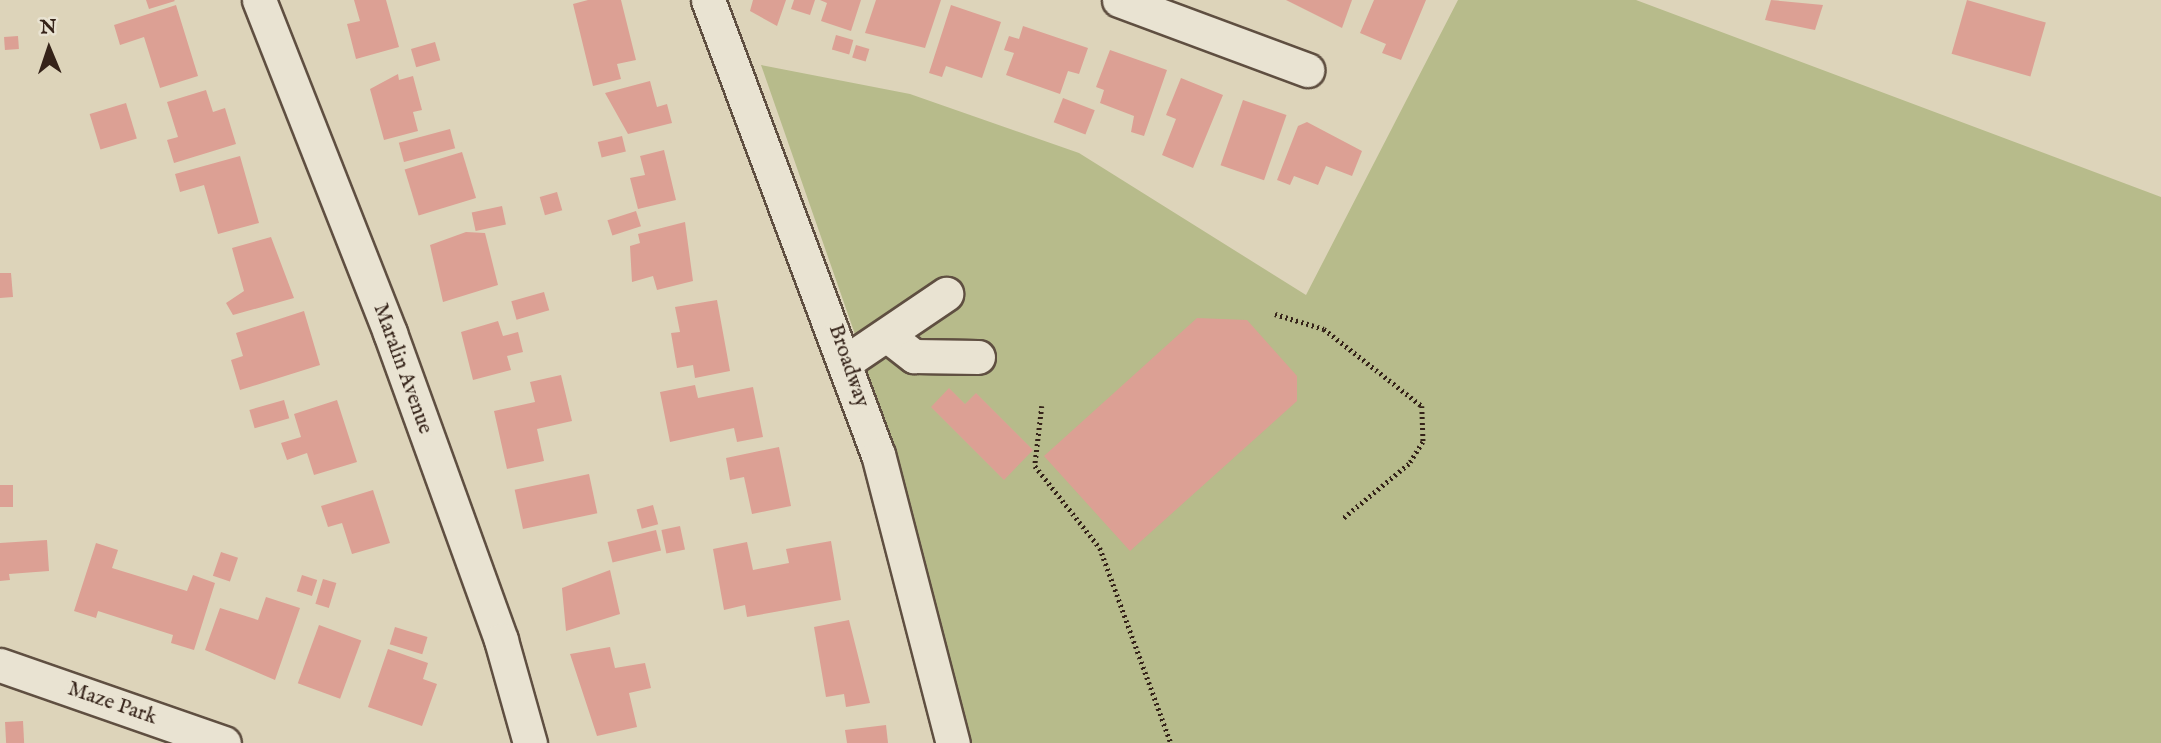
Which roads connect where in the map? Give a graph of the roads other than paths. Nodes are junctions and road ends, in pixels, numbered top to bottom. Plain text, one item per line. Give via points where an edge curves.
1 (259, 0) edge
2 (708, 0) edge
3 (1135, 3) edge
4 (1307, 70) dead end
5 (946, 294) dead end
6 (887, 336) junction
7 (978, 357) dead end
8 (847, 361) junction
9 (0, 665) edge
10 (224, 743) edge
11 (530, 743) edge
12 (953, 743) edge

1 - 11 street, Maralin Avenue via 390,333 501,640
2 - 8 street, Broadway
3 - 4 street
5 - 6 street
6 - 7 street via 914,356
6 - 8 street
8 - 12 street, Broadway via 878,454
9 - 10 street, Maze Park

